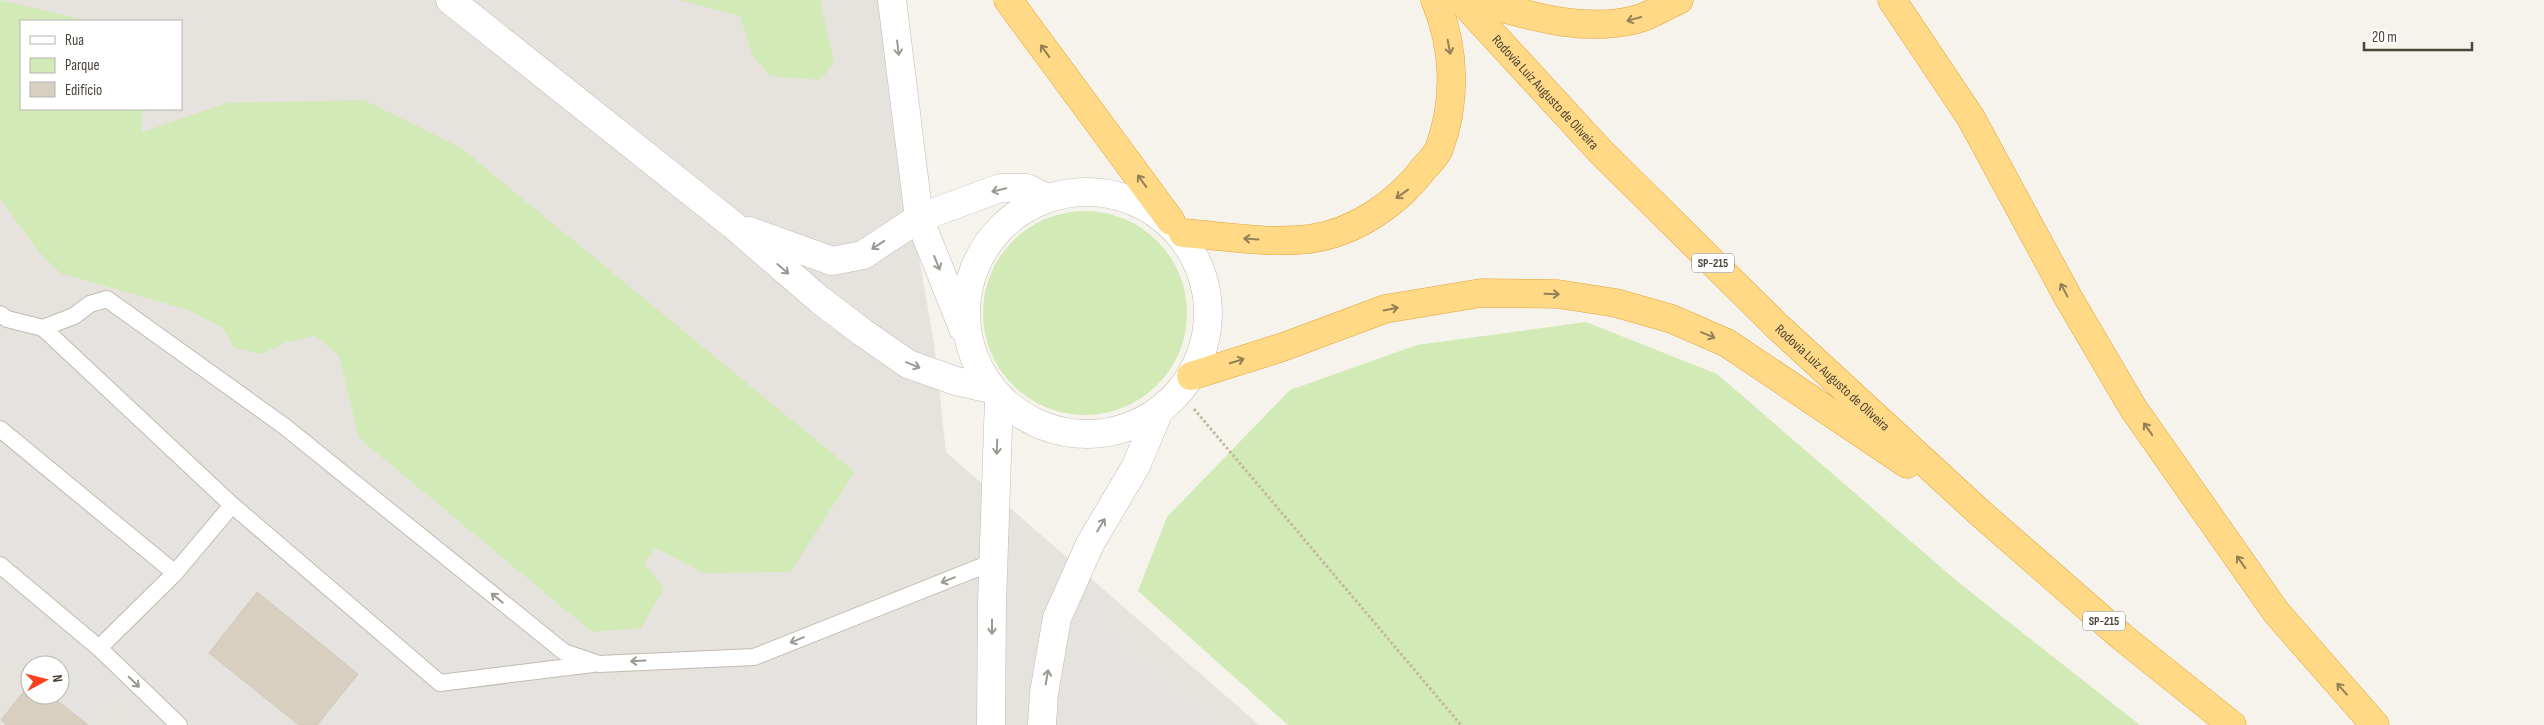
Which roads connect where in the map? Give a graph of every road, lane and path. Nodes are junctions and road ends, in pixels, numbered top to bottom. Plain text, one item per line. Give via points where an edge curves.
1 (450, 0) edge
2 (892, 0) edge
3 (1008, 0) edge
4 (1435, 0) edge
5 (1461, 0) edge
6 (1472, 0) edge
7 (1679, 0) edge
8 (1892, 0) edge
9 (1045, 197) junction
10 (919, 218) junction
11 (733, 225) junction
12 (1177, 227) junction
13 (0, 314) edge
14 (43, 328) junction
15 (966, 336) junction
16 (1186, 385) junction
17 (995, 394) junction
18 (1158, 411) junction
19 (0, 429) edge
20 (232, 505) junction
21 (1979, 512) junction
22 (993, 562) junction
23 (2, 571) edge
24 (175, 573) junction
25 (99, 648) junction
26 (599, 664) junction
27 (179, 725) edge
28 (991, 725) edge
29 (1042, 725) edge
30 (1461, 725) edge
31 (2232, 725) edge
32 (2375, 725) edge

1 - 11 street
2 -> 10 street
12 -> 3 highway
4 -> 12 highway via 1444,20 1452,63 1450,102 1438,150 1409,189 1362,223 1309,239 1257,239
5 - 21 highway, Rodovia Luiz Augusto de Oliveira / SP-215 via 1601,152 1777,326
7 -> 6 highway via 1634,20 1584,26
32 -> 8 highway via 2276,612 2133,408 1971,118
9 -> 10 street via 1027,188 1000,188
9 - 12 street via 1106,191
9 - 15 street via 997,229 992,237 969,279
10 -> 11 street via 863,255 832,261
10 -> 15 street
11 -> 17 street via 820,300 908,364
12 - 16 street via 1201,261 1210,305 1204,344
13 - 14 lane via 7,319
14 - 20 lane
26 -> 14 lane via 564,652 284,426 107,299
15 - 17 street via 976,364
16 - 18 street
16 -> 21 highway via 1385,310 1481,293 1558,294 1616,303 1672,319 1726,343
16 - 30 path
17 - 18 street via 1034,423 1076,435 1119,431
17 -> 22 street
29 -> 18 street via 1057,618 1090,544 1136,466
19 - 24 lane
20 - 24 lane
20 - 26 lane via 440,683
21 - 31 highway, Rodovia Luiz Augusto de Oliveira / SP-215 via 2122,637
22 -> 26 lane via 754,657
22 -> 28 street
23 - 25 lane
24 - 25 lane
25 -> 27 lane

